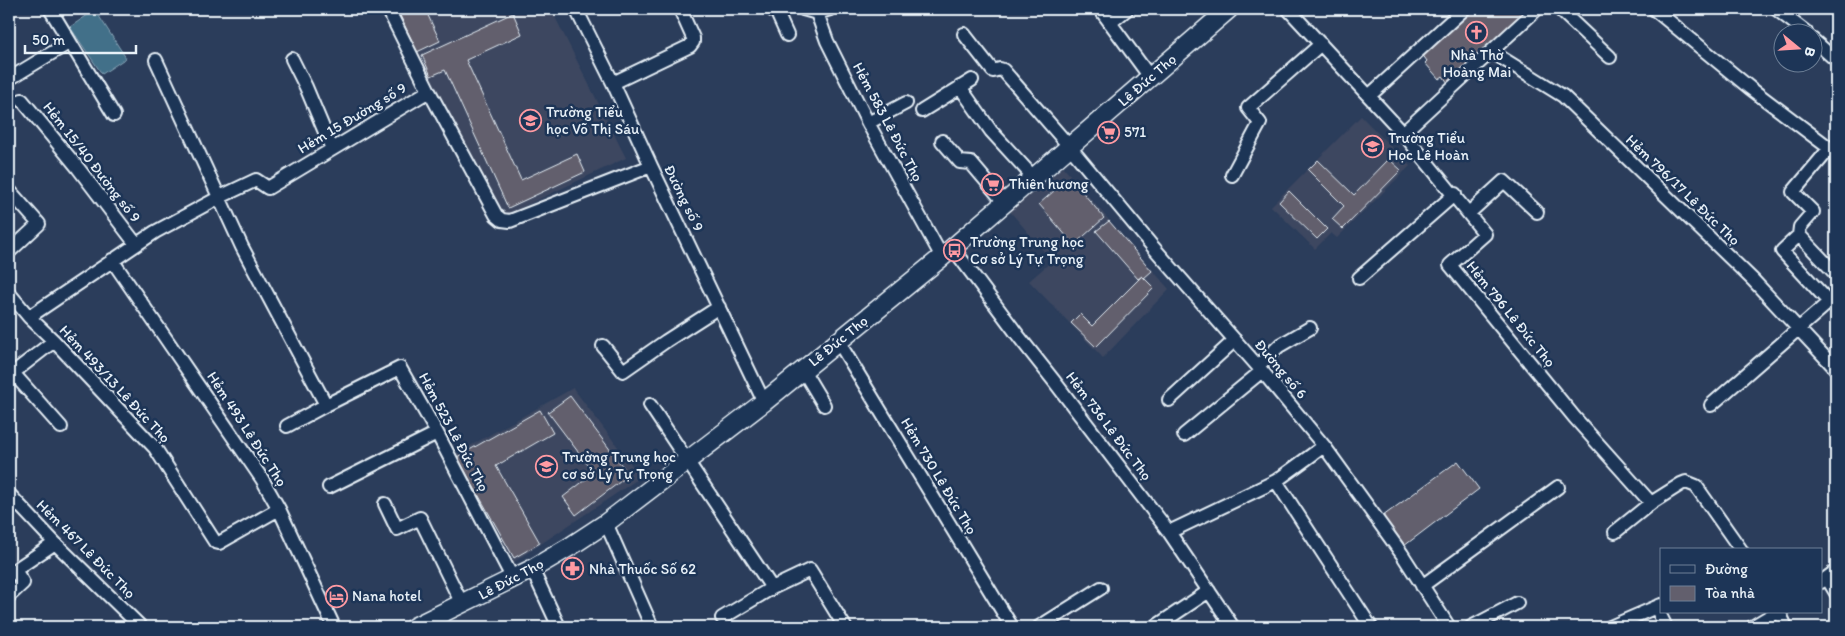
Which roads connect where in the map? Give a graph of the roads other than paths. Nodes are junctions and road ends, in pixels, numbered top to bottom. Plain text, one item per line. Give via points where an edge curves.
1 (50, 9) edge
2 (388, 9) edge
3 (576, 9) edge
4 (680, 9) edge
5 (771, 9) edge
6 (803, 9) edge
7 (830, 9) edge
8 (1100, 9) edge
9 (1127, 9) edge
10 (1228, 9) edge
11 (1288, 9) edge
12 (1464, 9) edge
13 (1537, 9) edge
14 (1559, 9) edge
15 (1654, 9) edge
16 (1776, 9) edge
17 (817, 13) junction
18 (1793, 22) edge
19 (1110, 23) junction
20 (964, 34) dead end
21 (787, 35) dead end
22 (70, 42) junction
23 (1321, 44) junction
24 (1822, 48) edge
25 (1492, 52) junction
26 (1610, 57) dead end
27 (292, 59) dead end
28 (156, 60) dead end
29 (1836, 60) edge
30 (1150, 77) junction
31 (9, 79) edge
32 (972, 80) dead end
33 (613, 83) junction
34 (960, 87) junction
35 (429, 91) junction
36 (1369, 96) junction
37 (22, 100) dead end
38 (906, 103) dead end
39 (922, 111) dead end
40 (114, 115) dead end
41 (868, 123) junction
42 (1403, 133) junction
43 (942, 141) dead end
44 (1069, 146) junction
45 (332, 150) junction
46 (1833, 151) edge
47 (651, 166) junction
48 (1232, 175) dead end
49 (1034, 179) junction
50 (9, 190) edge
51 (1455, 194) junction
52 (220, 197) junction
53 (1005, 202) junction
54 (1537, 212) dead end
55 (1469, 213) junction
56 (1799, 235) junction
57 (136, 244) junction
58 (9, 252) edge
59 (948, 252) junction
60 (112, 260) junction
61 (1836, 274) edge
62 (1359, 278) dead end
63 (9, 293) edge
64 (1833, 299) edge
65 (719, 307) junction
66 (29, 318) junction
67 (1310, 328) dead end
68 (1798, 328) junction
69 (1235, 340) junction
70 (54, 341) junction
71 (838, 341) junction
72 (603, 346) dead end
73 (1260, 369) junction
74 (1836, 369) edge
75 (803, 370) junction
76 (11, 374) edge
77 (1169, 400) dead end
78 (764, 402) junction
79 (326, 405) junction
80 (650, 405) dead end
81 (824, 405) dead end
82 (1711, 405) dead end
83 (287, 426) dead end
84 (62, 428) dead end
85 (437, 433) junction
86 (1184, 436) dead end
87 (1324, 446) junction
88 (686, 461) junction
89 (1276, 481) junction
90 (329, 487) dead end
91 (1558, 487) dead end
92 (9, 494) edge
93 (1650, 502) junction
94 (385, 504) dead end
95 (279, 509) junction
96 (606, 523) junction
97 (1169, 532) junction
98 (1615, 532) dead end
99 (55, 543) junction
100 (1740, 548) edge
101 (532, 569) junction
102 (12, 572) edge
103 (1828, 577) edge
104 (513, 579) junction
105 (1422, 586) junction
106 (772, 588) junction
107 (1101, 588) dead end
108 (1209, 591) junction
109 (1836, 593) edge
110 (9, 596) edge
111 (1517, 603) dead end
112 (462, 604) junction
113 (1659, 606) edge
114 (1662, 614) edge
115 (1775, 614) edge
116 (1779, 614) edge
117 (722, 618) dead end
118 (1008, 626) edge
119 (141, 627) edge
120 (334, 627) edge
121 (414, 627) edge
122 (559, 627) edge
123 (652, 627) edge
124 (845, 627) edge
125 (1038, 627) edge
126 (1154, 627) edge
127 (1233, 627) edge
128 (1371, 627) edge
129 (1449, 627) edge
130 (1470, 627) edge
131 (1610, 627) edge
132 (1666, 627) edge
133 (1752, 627) edge
134 (1786, 627) edge

1 - 22 street
2 - 35 street
3 - 33 street, Đường số 9
4 - 33 street via 693,38 690,46
5 - 21 street via 777,13
6 - 17 street
7 - 17 street
8 - 19 street
9 - 19 street
10 - 30 main road, Lê Đức Thọ
11 - 23 street, Hẻm 796 Lê Đức Thọ
12 - 36 street
13 - 25 street
14 - 26 street
15 - 46 street
16 - 18 street
17 - 41 street, Hẻm 583 Lê Đức Thọ via 827,41
19 - 30 street
20 - 44 street, Đường số 6 via 993,71 1003,70
22 - 31 street
22 - 40 street
23 - 36 street, Hẻm 796 Lê Đức Thọ
23 - 48 street via 1248,108 1260,123
24 - 29 street
25 - 42 street
25 - 68 street, Hẻm 796/17 Lê Đức Thọ via 1563,96 1753,280
27 - 45 street
28 - 52 street
30 - 44 main road, Lê Đức Thọ
32 - 34 street
33 - 47 street, Đường số 9
34 - 39 street
34 - 49 street via 991,131
35 - 45 street, Hẻm 15 Đường số 9
35 - 47 street, Hẻm 15 Đường số 9 via 496,216 502,220 510,221
36 - 42 street, Hẻm 796 Lê Đức Thọ
37 - 57 street, Hẻm 15/40 Đường số 9
38 - 41 street
41 - 59 street, Hẻm 583 Lê Đức Thọ
42 - 51 street, Hẻm 796 Lê Đức Thọ
43 - 53 street via 960,162 971,163
44 - 49 main road, Lê Đức Thọ
44 - 69 street, Đường số 6
45 - 52 street, Hẻm 15 Đường số 9 via 268,188 256,180
46 - 56 street via 1793,192 1813,212 1800,227
47 - 65 street, Đường số 9
49 - 53 main road, Lê Đức Thọ
50 - 58 street via 39,224
51 - 55 street, Hẻm 796 Lê Đức Thọ
51 - 62 street
52 - 57 street, Hẻm 15 Đường số 9
52 - 79 street via 242,247
53 - 59 main road, Lê Đức Thọ
54 - 55 street via 1504,181
55 - 93 street, Hẻm 796 Lê Đức Thọ via 1485,234 1450,265 1575,418
56 - 61 street
56 - 64 street via 1782,251
57 - 60 street, Hẻm 15 Đường số 9
59 - 71 main road, Lê Đức Thọ
59 - 97 street, Hẻm 736 Lê Đức Thọ via 1054,381
60 - 66 street, Hẻm 15 Đường số 9
60 - 95 street, Hẻm 493 Lê Đức Thọ
63 - 66 street, Hẻm 493/13 Lê Đức Thọ
64 - 68 street
65 - 72 street via 623,371
65 - 78 street, Đường số 9
66 - 70 street, Hẻm 493/13 Lê Đức Thọ
67 - 73 street via 1279,346
68 - 74 street, Hẻm 796/17 Lê Đức Thọ
68 - 82 street
69 - 73 street, Đường số 6
69 - 77 street
70 - 76 street
70 - 95 street, Hẻm 493/13 Lê Đức Thọ via 154,448 215,542 219,543
71 - 75 main road, Lê Đức Thọ
71 - 118 street, Hẻm 730 Lê Đức Thọ
73 - 86 street
73 - 87 street, Đường số 6
75 - 78 main road, Lê Đức Thọ
75 - 81 street
76 - 84 street
78 - 88 main road, Lê Đức Thọ
79 - 83 street
79 - 85 street, Hẻm 523 Lê Đức Thọ via 400,368
80 - 88 street
85 - 90 street
85 - 104 street, Hẻm 523 Lê Đức Thọ
87 - 89 street
87 - 105 street, Đường số 6
88 - 96 main road, Lê Đức Thọ
88 - 106 street
89 - 97 street
89 - 128 street
91 - 105 street
92 - 99 street, Hẻm 467 Lê Đức Thọ
93 - 98 street
93 - 100 street via 1680,484 1686,482 1696,486
94 - 112 street via 397,530 420,518
95 - 120 street, Hẻm 493 Lê Đức Thọ
96 - 101 main road, Lê Đức Thọ
96 - 123 street
97 - 108 street, Hẻm 736 Lê Đức Thọ
99 - 102 street
99 - 119 street, Hẻm 467 Lê Đức Thọ
101 - 104 main road, Lê Đức Thọ
101 - 122 street
102 - 110 street via 23,583
103 - 109 street
104 - 112 main road, Lê Đức Thọ
105 - 129 street, Đường số 6
106 - 117 street
106 - 124 street via 810,570
107 - 125 street
108 - 126 street
108 - 127 street, Hẻm 736 Lê Đức Thọ
111 - 130 street
112 - 121 main road, Lê Đức Thọ
113 - 131 street
114 - 132 street
115 - 133 street
116 - 134 street

